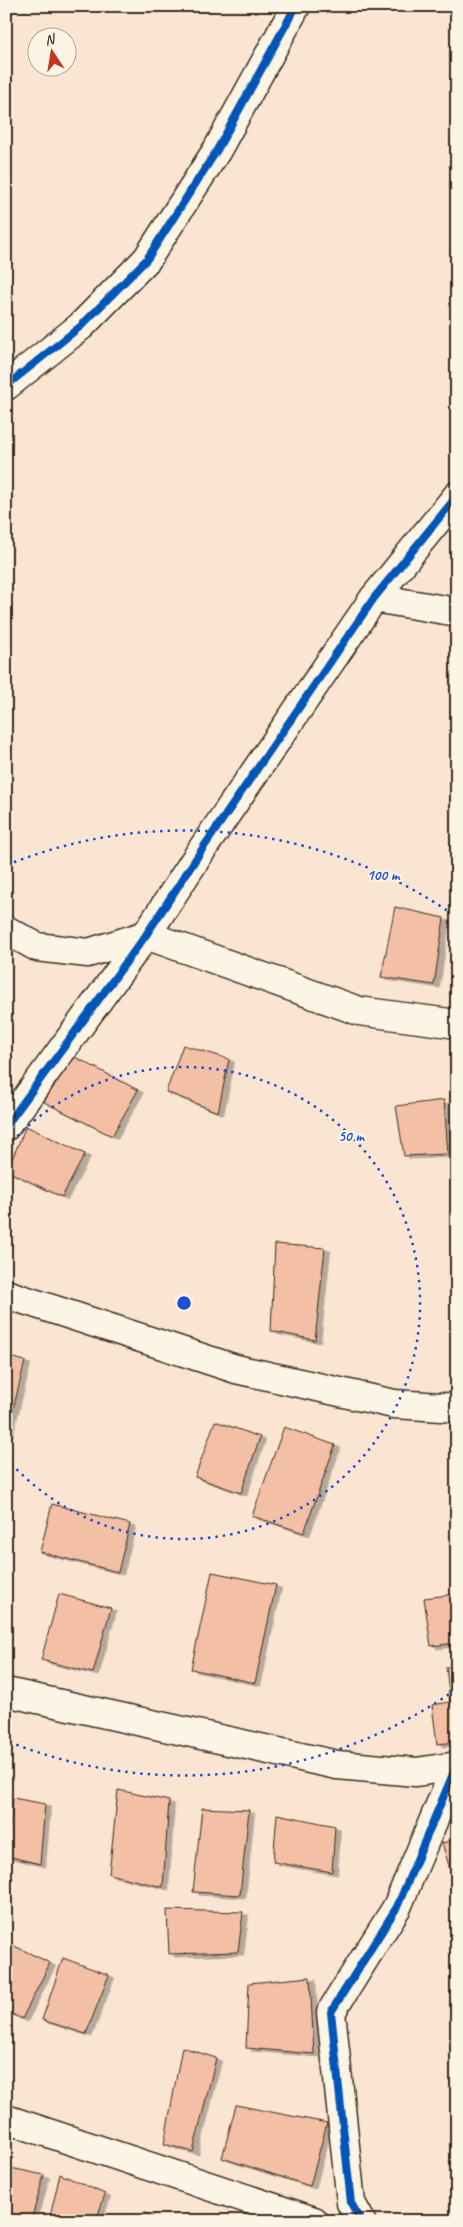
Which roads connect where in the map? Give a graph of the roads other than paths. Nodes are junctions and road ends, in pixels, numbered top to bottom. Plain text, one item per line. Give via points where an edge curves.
1 (296, 6) edge
2 (6, 386) edge
3 (457, 496) edge
4 (374, 598) junction
5 (457, 612) edge
6 (6, 930) edge
7 (146, 935) junction
8 (457, 1024) edge
9 (6, 1126) edge
10 (6, 1294) edge
11 (457, 1408) edge
12 (6, 1692) edge
13 (456, 1767) edge
14 (6, 2119) edge
15 (314, 2221) edge
16 (361, 2221) edge

1 - 2 street via 217,150 147,259 81,326
3 - 4 street
4 - 5 street
4 - 7 street
6 - 7 street via 37,947 88,953
7 - 8 street via 359,1011
7 - 9 street
10 - 11 street via 236,1370 394,1404
12 - 13 street via 337,1765 416,1772
13 - 16 street via 397,1907 331,2012 351,2203
14 - 15 street

